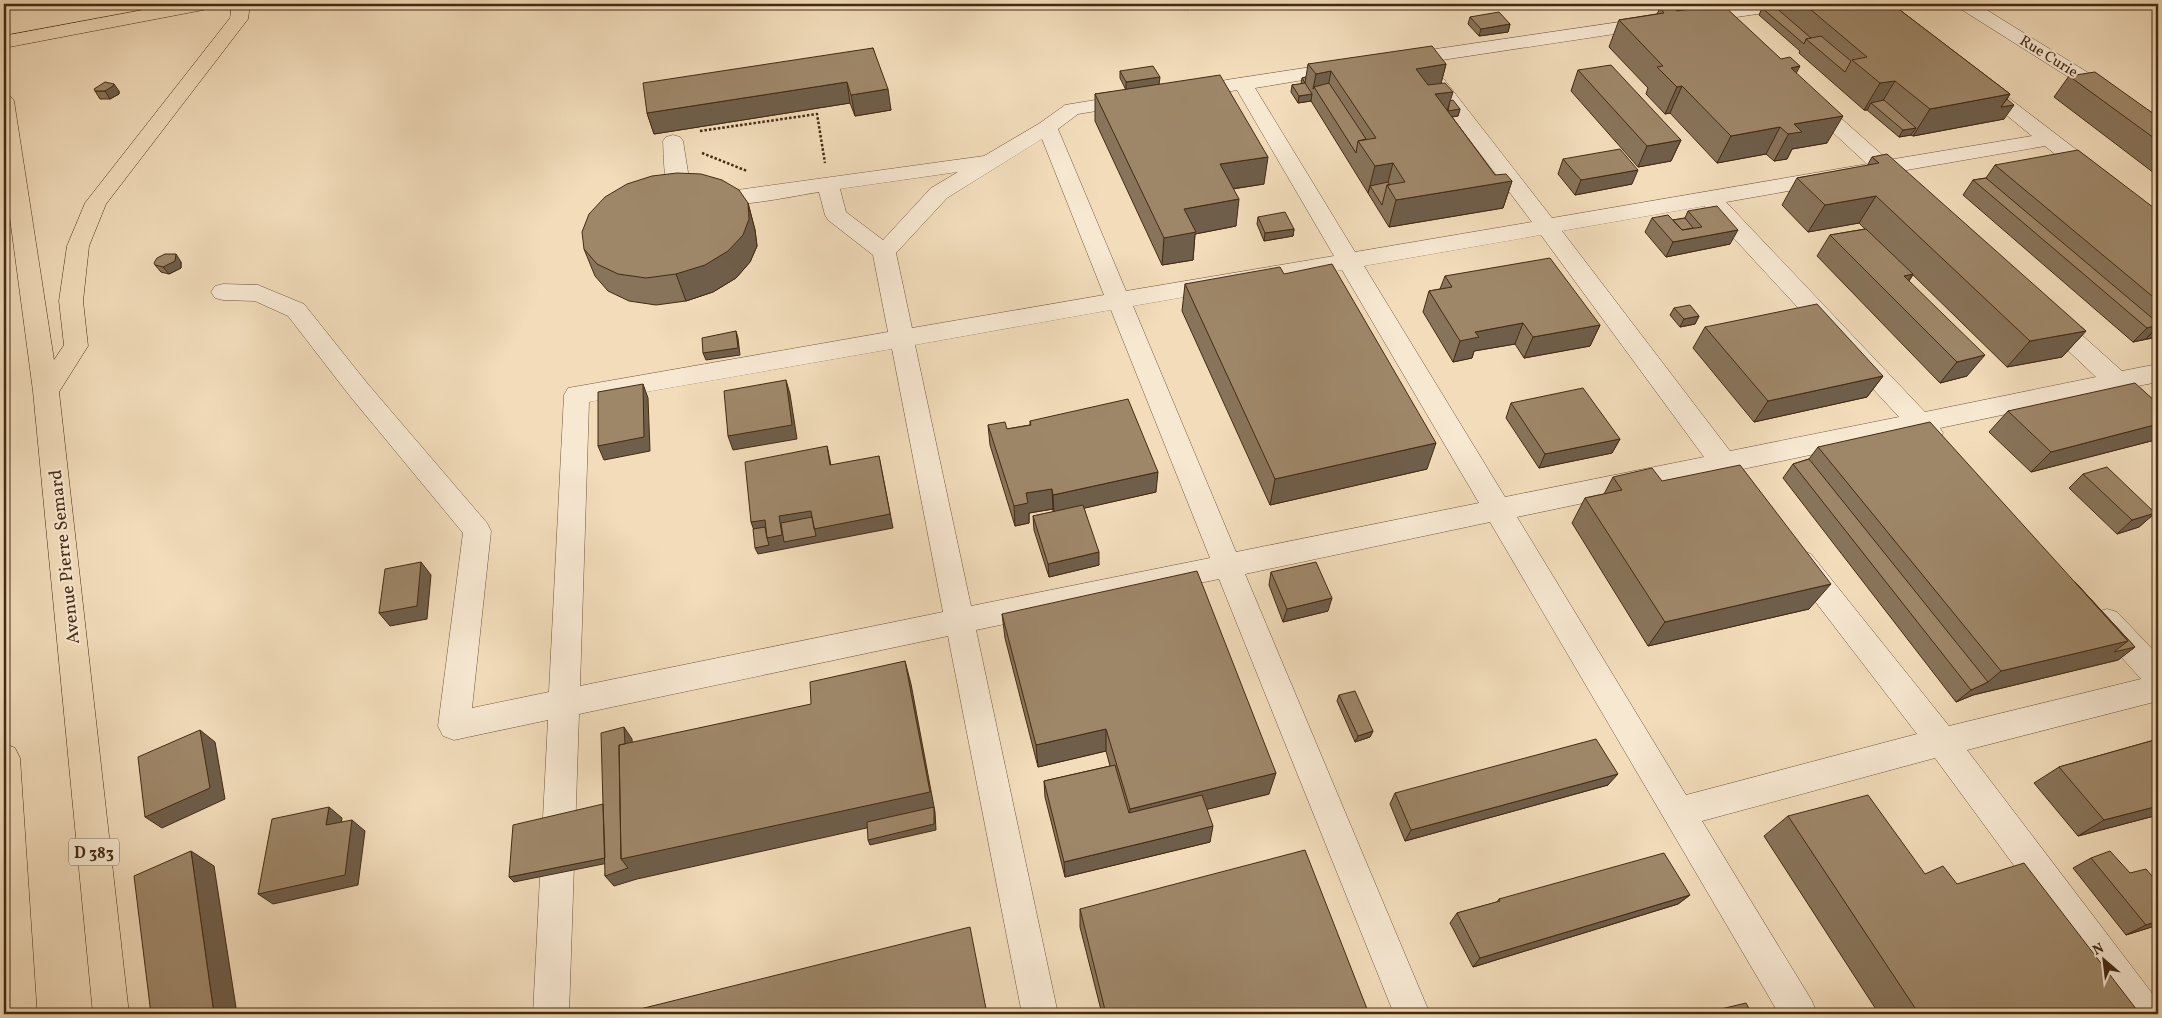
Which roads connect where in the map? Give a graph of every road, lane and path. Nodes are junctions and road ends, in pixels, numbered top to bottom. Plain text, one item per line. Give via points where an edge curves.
1 (203, 4) edge
2 (241, 4) edge
3 (1097, 4) edge
4 (1278, 4) edge
5 (1786, 4) edge
6 (1965, 4) edge
7 (1716, 14) junction
8 (1738, 34) edge
9 (4, 42) edge
10 (1417, 58) junction
11 (1388, 62) edge
12 (1359, 66) edge
13 (1966, 74) edge
14 (1243, 84) junction
15 (1796, 87) edge
16 (1205, 89) edge
17 (1148, 97) edge
18 (4, 101) edge
19 (2158, 125) edge
20 (1047, 127) junction
21 (700, 131) dead end
22 (2049, 139) junction
23 (673, 141) joint
24 (993, 160) junction
25 (1883, 167) junction
26 (828, 184) junction
27 (2111, 188) edge
28 (791, 189) junction
29 (1912, 194) edge
30 (1708, 198) junction
31 (1546, 225) junction
32 (884, 252) junction
33 (1348, 259) junction
34 (223, 292) dead end
35 (1119, 300) junction
36 (2030, 301) edge
37 (902, 338) junction
38 (2158, 373) edge
39 (2117, 382) junction
40 (46, 390) junction
41 (2158, 419) edge
42 (1920, 422) junction
43 (1947, 452) edge
44 (1724, 464) junction
45 (1748, 495) edge
46 (1498, 510) junction
47 (1784, 541) edge
48 (1228, 566) junction
49 (2090, 604) edge
50 (960, 621) junction
51 (2158, 676) edge
52 (2158, 688) edge
53 (564, 703) junction
54 (1942, 742) junction
55 (4, 758) edge
56 (1679, 812) junction
57 (19, 1014) edge
58 (111, 1014) edge
59 (551, 1014) edge
60 (1040, 1014) edge
61 (1412, 1014) edge
62 (1800, 1014) edge
63 (2145, 1014) edge

1 - 9 main road
2 - 40 main road via 239,19 96,203 78,246 71,301 76,346
3 - 4 path via 1185,9
5 - 7 street
6 - 19 street, Rue Curie
7 - 8 street
7 - 10 street
10 - 11 street
10 - 31 street
12 - 14 street
13 - 22 street
14 - 16 street
14 - 33 street
15 - 25 street
17 - 20 street via 1072,109
18 - 40 main road, Avenue Pierre Semard / D 383
20 - 24 street
20 - 35 street
21 - 26 path via 817,114
22 - 25 street
22 - 27 street
23 - 28 path
23 - 28 street via 680,189 694,197 722,199
24 - 26 street
24 - 32 street via 939,193
25 - 29 street
25 - 30 street
26 - 28 street
26 - 32 street via 836,215
30 - 31 street
30 - 42 street
31 - 33 street
31 - 44 street
32 - 37 street
33 - 35 street
33 - 46 street
34 - 53 street via 258,292 296,310 477,531 454,726
35 - 37 street
35 - 48 street
36 - 39 street
37 - 50 street
37 - 53 street via 577,394
38 - 39 street
39 - 41 street
39 - 42 street
40 - 58 main road, Avenue Pierre Semard / D 383
42 - 43 street
42 - 44 street
44 - 45 street
44 - 46 street
46 - 48 street
46 - 56 street
47 - 54 street
48 - 50 street
48 - 61 street
49 - 51 street
50 - 53 street
50 - 60 street
52 - 54 street
53 - 59 street
54 - 56 street
54 - 63 street
55 - 57 main road
56 - 62 street

